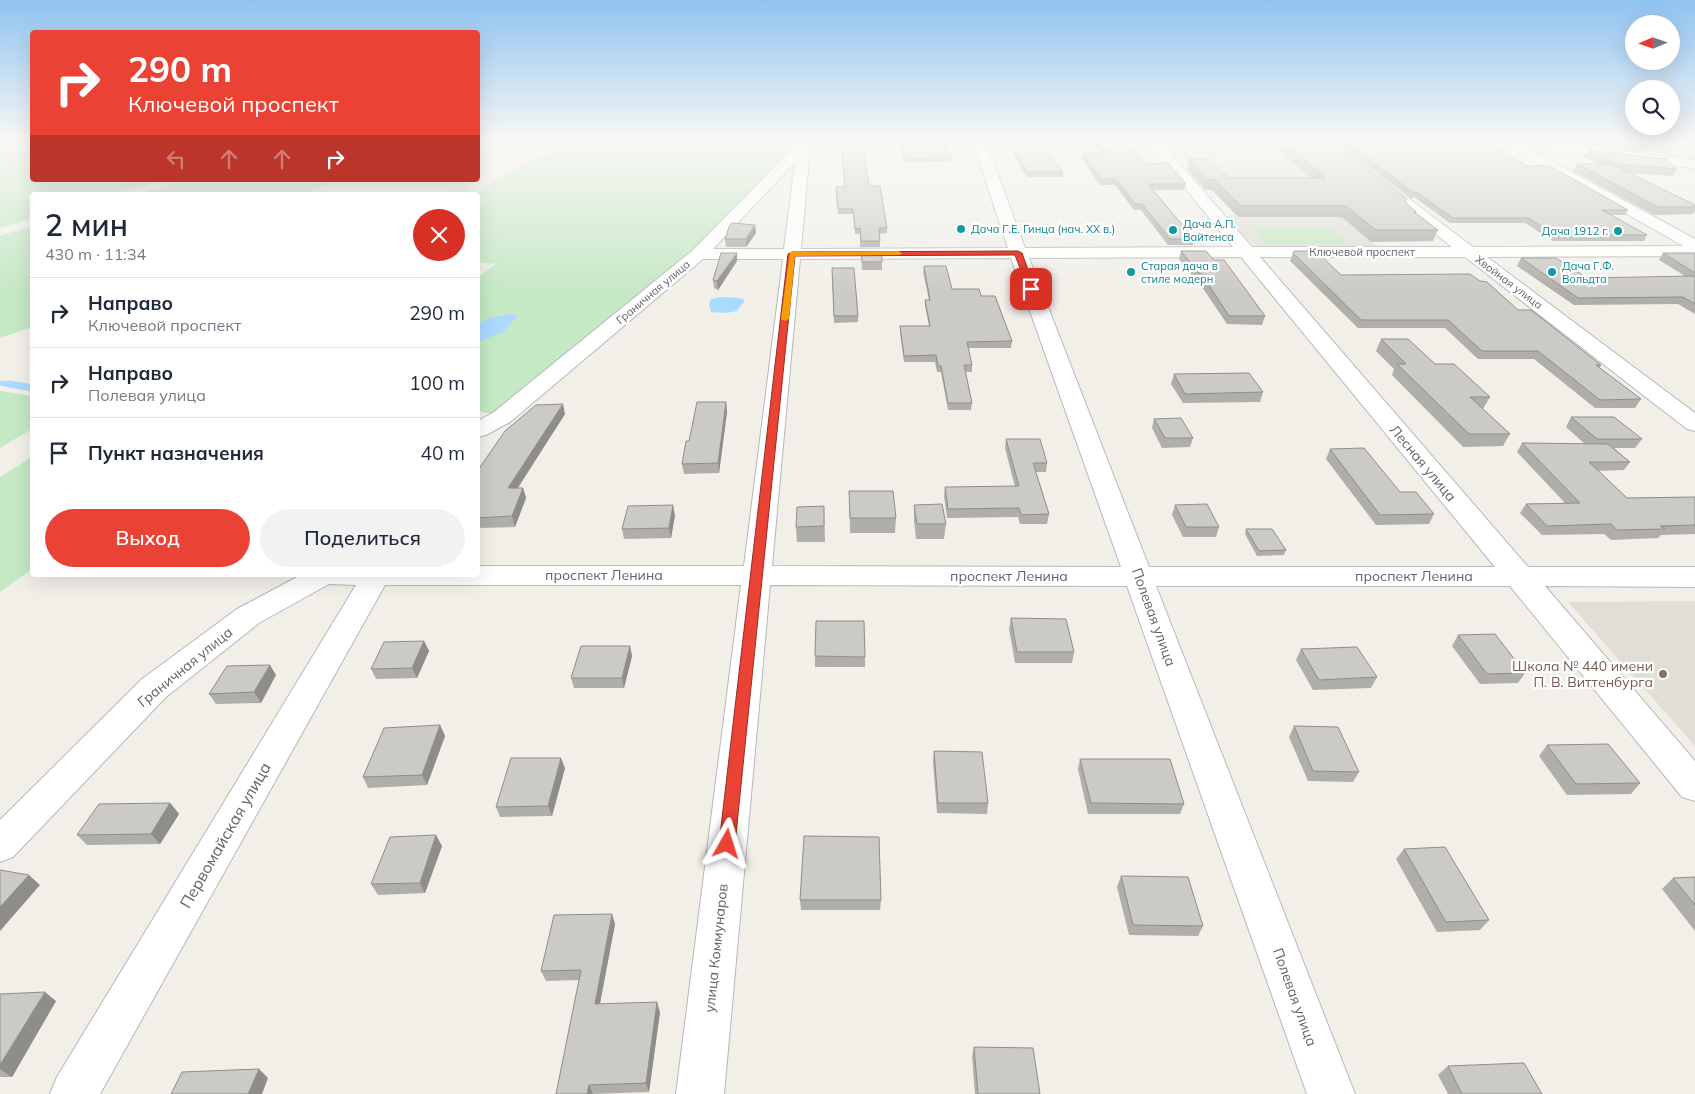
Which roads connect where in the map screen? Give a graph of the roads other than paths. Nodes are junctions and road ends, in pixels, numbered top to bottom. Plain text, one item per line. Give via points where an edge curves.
1 (762, 191) edge
2 (802, 191) edge
3 (996, 191) edge
4 (1195, 191) edge
5 (1390, 191) edge
6 (1594, 191) edge
7 (1695, 246) edge
8 (1469, 251) junction
9 (1695, 251) edge
10 (1246, 252) junction
11 (1018, 253) junction
12 (699, 254) junction
13 (792, 254) junction
14 (1695, 424) edge
15 (480, 429) edge
16 (480, 575) edge
17 (756, 576) junction
18 (1139, 576) junction
19 (1519, 576) junction
20 (320, 577) edge
21 (375, 577) edge
22 (1695, 577) edge
23 (1695, 786) edge
24 (0, 845) edge
25 (74, 1094) edge
26 (700, 1094) edge
27 (1331, 1094) edge

1 - 12 street, Граничная улица
2 - 13 street, улица Коммунаров
3 - 11 street, Полевая улица
4 - 10 street, Лесная улица
5 - 8 street, Хвойная улица
6 - 7 street
8 - 9 street, Ключевой проспект
8 - 10 street, Ключевой проспект
8 - 14 street, Хвойная улица
10 - 11 street, Ключевой проспект
10 - 19 street, Лесная улица
11 - 13 street, Ключевой проспект
11 - 18 street, Полевая улица
12 - 13 street, Ключевой проспект
12 - 15 street, Граничная улица via 502,417
13 - 17 street, улица Коммунаров
16 - 17 street, проспект Ленина
17 - 18 street, проспект Ленина
17 - 26 street, улица Коммунаров
18 - 19 street, проспект Ленина
18 - 27 street, Полевая улица
19 - 22 street, проспект Ленина
19 - 23 street, Лесная улица
20 - 24 street, Граничная улица via 248,616 154,688
21 - 25 street, Первомайская улица

